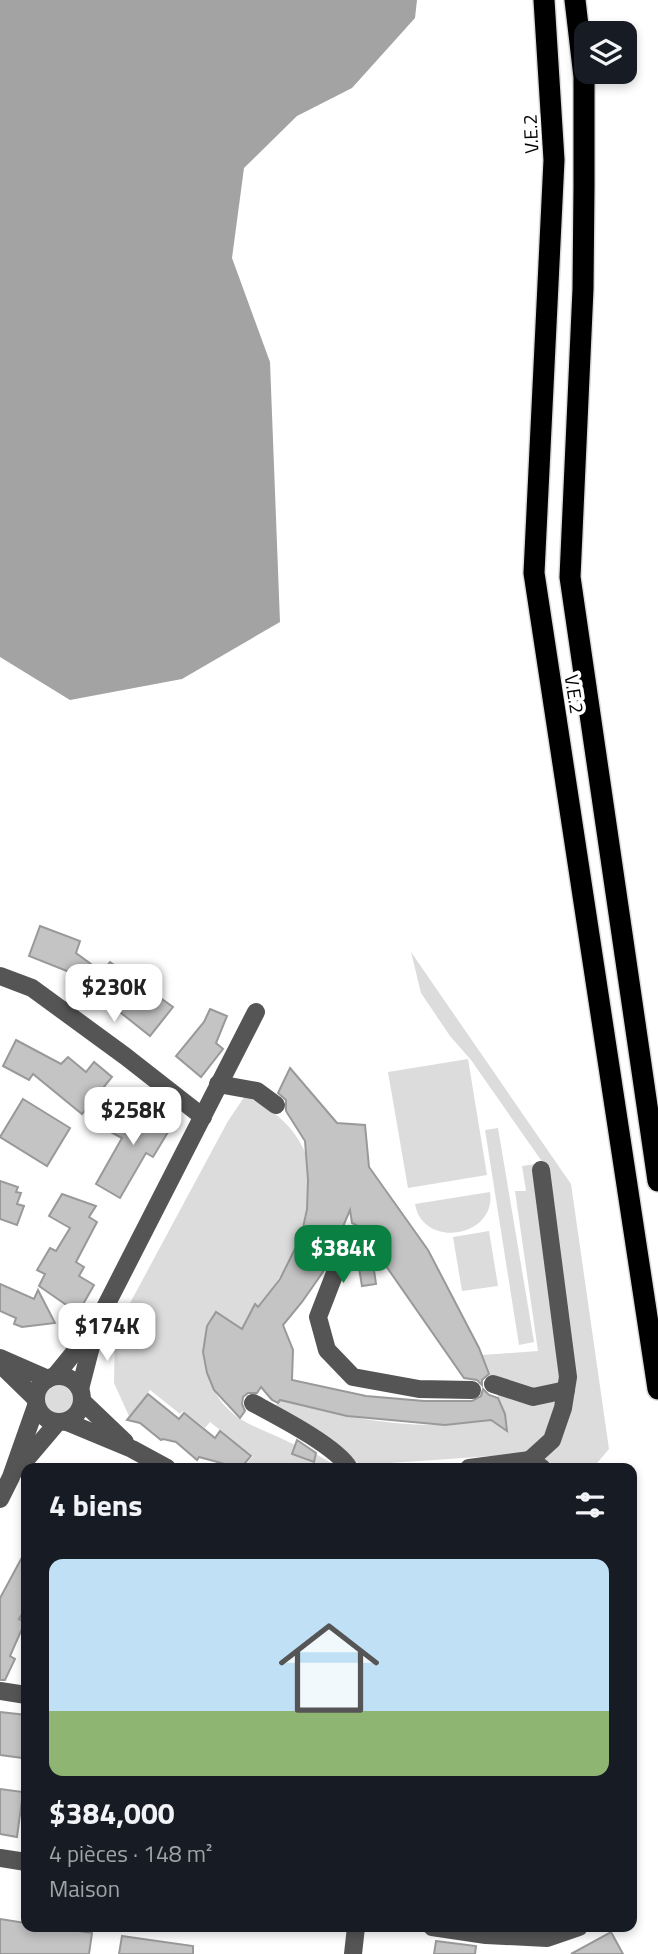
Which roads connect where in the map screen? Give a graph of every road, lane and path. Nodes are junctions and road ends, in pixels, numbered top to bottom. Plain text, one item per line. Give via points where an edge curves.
1 (544, 0) edge
2 (575, 0) edge
3 (0, 976) edge
4 (256, 1012) dead end
5 (218, 1084) junction
6 (276, 1105) dead end
7 (203, 1117) junction
8 (541, 1170) dead end
9 (658, 1181) edge
10 (350, 1234) dead end
11 (95, 1328) junction
12 (0, 1358) edge
13 (0, 1364) edge
14 (51, 1377) junction
15 (493, 1384) dead end
16 (658, 1388) edge
17 (472, 1390) dead end
18 (566, 1390) junction
19 (81, 1395) junction
20 (36, 1402) junction
21 (253, 1403) dead end
22 (62, 1422) junction
23 (132, 1449) junction
24 (24, 1463) edge
25 (158, 1463) edge
26 (344, 1463) edge
27 (537, 1463) edge
28 (21, 1466) edge
29 (11, 1477) junction
30 (0, 1499) edge
31 (0, 1691) edge
32 (21, 1694) edge
33 (0, 1858) edge
34 (21, 1861) edge
35 (355, 1932) edge
36 (466, 1932) edge
37 (564, 1932) edge
38 (353, 1954) edge

1 - 16 highway, V.E.2 via 555,160 534,573
2 - 9 highway, V.E.2 via 584,78 584,187 570,577
3 - 7 street via 32,988
4 - 5 street
5 - 6 street via 257,1091
5 - 7 street
7 - 11 street
8 - 18 street via 567,1363
10 - 17 street via 318,1317 327,1350 353,1377 419,1389
11 - 14 street
11 - 19 street
12 - 14 street
13 - 20 street
14 - 19 street via 72,1380
14 - 20 street via 37,1390
15 - 18 street via 533,1396
18 - 27 street via 552,1440
19 - 22 street via 78,1413
19 - 23 street
20 - 22 street via 44,1418
20 - 29 street
21 - 26 street via 304,1431
22 - 23 street
22 - 24 street
23 - 25 street
28 - 29 street
29 - 30 street
31 - 32 street
33 - 34 street
35 - 38 street
36 - 37 street via 547,1938

